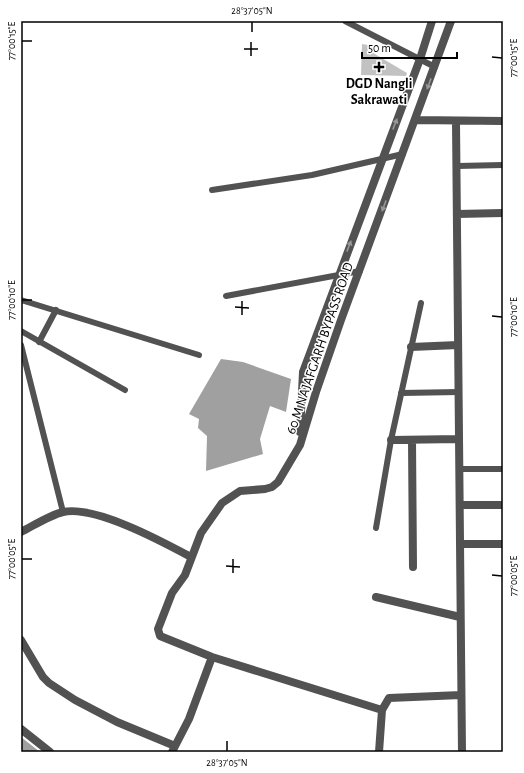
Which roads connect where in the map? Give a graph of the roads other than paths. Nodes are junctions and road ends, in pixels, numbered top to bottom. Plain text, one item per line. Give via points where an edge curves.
1 (345, 21) edge
2 (432, 21) edge
3 (451, 21) edge
4 (420, 59) junction
5 (435, 67) junction
6 (416, 120) junction
7 (503, 121) edge
8 (456, 122) junction
9 (403, 154) junction
10 (382, 159) junction
11 (503, 165) edge
12 (457, 166) junction
13 (212, 190) dead end
14 (503, 213) edge
15 (457, 214) junction
16 (360, 271) junction
17 (338, 275) junction
18 (226, 296) dead end
19 (21, 300) edge
20 (421, 303) dead end
21 (56, 310) junction
22 (21, 332) edge
23 (39, 342) junction
24 (21, 345) edge
25 (458, 345) junction
26 (411, 347) junction
27 (199, 355) dead end
28 (125, 390) dead end
29 (459, 392) junction
30 (401, 393) junction
31 (459, 439) junction
32 (391, 440) junction
33 (412, 440) junction
34 (300, 444) junction
35 (459, 469) junction
36 (503, 469) edge
37 (460, 505) junction
38 (503, 505) edge
39 (63, 512) junction
40 (376, 528) dead end
41 (21, 532) edge
42 (460, 544) junction
43 (503, 544) edge
44 (191, 558) junction
45 (413, 568) dead end
46 (376, 597) dead end
47 (460, 617) junction
48 (21, 640) edge
49 (212, 656) junction
50 (461, 695) junction
51 (382, 710) junction
52 (21, 729) edge
53 (173, 749) edge
54 (50, 752) edge
55 (379, 752) edge
56 (462, 752) edge

1 - 4 lane
2 - 4 street, 60 M NAJAFGARH BYPASS ROAD
3 - 5 street, 60 M NAJAFGARH BYPASS ROAD
4 - 5 lane
10 -> 4 street, 60 M NAJAFGARH BYPASS ROAD
5 -> 6 street, 60 M NAJAFGARH BYPASS ROAD
6 - 8 street
6 - 9 street, 60 M NAJAFGARH BYPASS ROAD
7 - 8 street
8 - 12 street
9 - 10 lane
9 -> 16 street, 60 M NAJAFGARH BYPASS ROAD
10 - 13 lane via 312,175
17 -> 10 street, 60 M NAJAFGARH BYPASS ROAD
11 - 12 lane
12 - 15 street
14 - 15 street
15 - 25 street
16 - 17 lane
16 - 34 street, 60 M NAJAFGARH BYPASS ROAD
17 - 18 lane
17 - 34 street, 60 M NAJAFGARH BYPASS ROAD via 302,372
19 - 21 lane
20 - 26 lane
21 - 23 lane
21 - 27 lane
22 - 23 lane
23 - 28 lane
24 - 39 lane
25 - 26 street
25 - 29 street
26 - 30 lane
29 - 30 lane
29 - 31 street
30 - 32 lane
31 - 33 street
31 - 35 street
32 - 33 street
32 - 40 lane
33 - 45 street
34 - 44 street via 278,482 272,487 240,491 222,503 201,533
35 - 36 lane
35 - 37 street
37 - 38 street
37 - 42 street
39 - 41 street
39 - 44 street via 99,516 129,526 155,537
42 - 43 street
42 - 47 street
44 - 49 street via 185,575 170,599 158,634
46 - 47 street
47 - 50 street
48 - 53 street via 49,683 82,704
49 - 51 street
49 - 53 street via 189,719
50 - 51 street via 389,698
50 - 56 street
51 - 55 street
52 - 54 street

